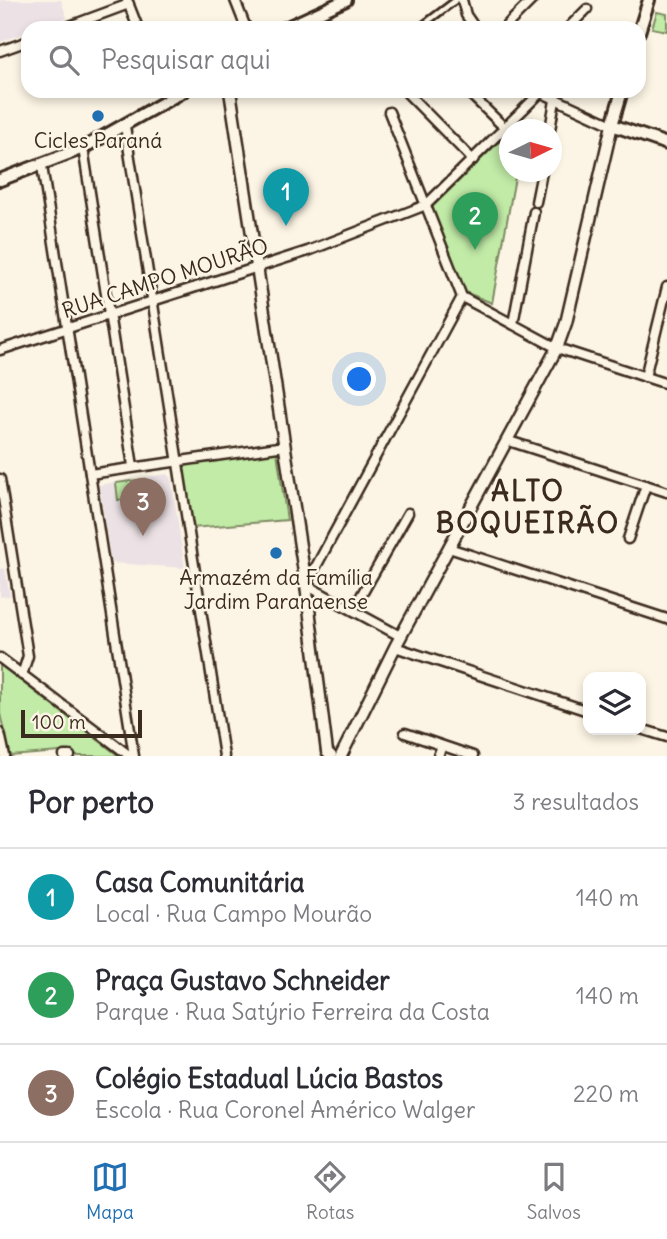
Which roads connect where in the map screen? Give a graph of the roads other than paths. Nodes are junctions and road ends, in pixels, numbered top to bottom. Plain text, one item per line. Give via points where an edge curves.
1 (235, 0) edge
2 (346, 0) edge
3 (456, 0) edge
4 (463, 0) edge
5 (532, 0) edge
6 (649, 0) edge
7 (128, 2) edge
8 (587, 9) dead end
9 (81, 21) edge
10 (135, 21) edge
11 (243, 21) edge
12 (300, 21) edge
13 (428, 21) edge
14 (470, 21) edge
15 (511, 21) edge
16 (575, 21) edge
17 (642, 21) edge
18 (21, 44) edge
19 (0, 51) edge
20 (161, 98) edge
21 (231, 98) edge
22 (412, 98) edge
23 (474, 98) edge
24 (533, 98) edge
25 (551, 98) edge
26 (620, 98) edge
27 (555, 100) junction
28 (389, 112) dead end
29 (514, 119) edge
30 (552, 119) edge
31 (499, 122) edge
32 (612, 125) junction
33 (125, 126) junction
34 (499, 134) edge
35 (667, 144) edge
36 (83, 148) junction
37 (472, 160) junction
38 (42, 166) junction
39 (0, 180) edge
40 (540, 182) edge
41 (536, 202) dead end
42 (426, 205) junction
43 (534, 212) dead end
44 (257, 267) junction
45 (667, 287) edge
46 (462, 297) junction
47 (153, 301) junction
48 (110, 314) junction
49 (513, 324) junction
50 (67, 328) junction
51 (557, 348) junction
52 (0, 350) edge
53 (645, 377) junction
54 (667, 384) edge
55 (509, 441) junction
56 (285, 446) junction
57 (178, 459) junction
58 (133, 466) junction
59 (90, 474) junction
60 (0, 479) edge
61 (646, 485) junction
62 (667, 492) edge
63 (408, 513) dead end
64 (628, 539) dead end
65 (449, 548) junction
66 (306, 584) junction
67 (353, 610) junction
68 (667, 619) edge
69 (400, 636) junction
70 (395, 647) junction
71 (0, 657) edge
72 (22, 676) junction
73 (583, 709) edge
74 (646, 731) edge
75 (0, 733) edge
76 (405, 733) dead end
77 (667, 737) edge
78 (442, 746) junction
79 (5, 756) edge
80 (64, 756) edge
81 (70, 756) edge
82 (132, 756) edge
83 (224, 756) edge
84 (331, 756) edge
85 (341, 756) edge
86 (438, 756) edge
87 (473, 756) edge

1 - 11 street
2 - 12 main road
3 - 13 lane
4 - 14 street
5 - 15 street
6 - 17 main road
7 - 9 street
7 - 10 street
8 - 16 street
18 - 19 street
20 - 33 main road
21 - 44 street
22 - 37 street
23 - 31 street
24 - 29 street, RUA CAMPO MOURÃO
25 - 27 street
26 - 32 main road
27 - 30 street
27 - 32 street
28 - 42 street
32 - 35 main road
32 - 51 street
33 - 36 main road
33 - 47 street
34 - 37 street, RUA CAMPO MOURÃO
36 - 38 main road
36 - 48 street
37 - 42 street, RUA CAMPO MOURÃO
38 - 39 main road
38 - 50 street
40 - 41 street
42 - 44 street, RUA CAMPO MOURÃO
42 - 46 street
43 - 49 street
44 - 47 street, RUA CAMPO MOURÃO
44 - 56 street
45 - 53 street
46 - 49 street
46 - 66 street
47 - 48 street, RUA CAMPO MOURÃO
47 - 57 street
48 - 50 street, RUA CAMPO MOURÃO
48 - 58 street
49 - 51 street
50 - 52 street, RUA CAMPO MOURÃO
50 - 59 street
51 - 53 street
51 - 55 street
53 - 54 street
55 - 61 street
55 - 65 street
56 - 57 street
56 - 66 street
57 - 58 street
57 - 83 street
58 - 59 street
59 - 82 street
60 - 72 street via 28,656
61 - 62 street
61 - 64 street
63 - 67 street
65 - 68 street
65 - 69 street
66 - 67 street
66 - 84 street
67 - 69 street
69 - 70 street
70 - 73 street
70 - 85 street
71 - 72 street
72 - 82 street
74 - 77 street
75 - 79 street
76 - 78 street
78 - 86 street
78 - 87 street
80 - 81 street

